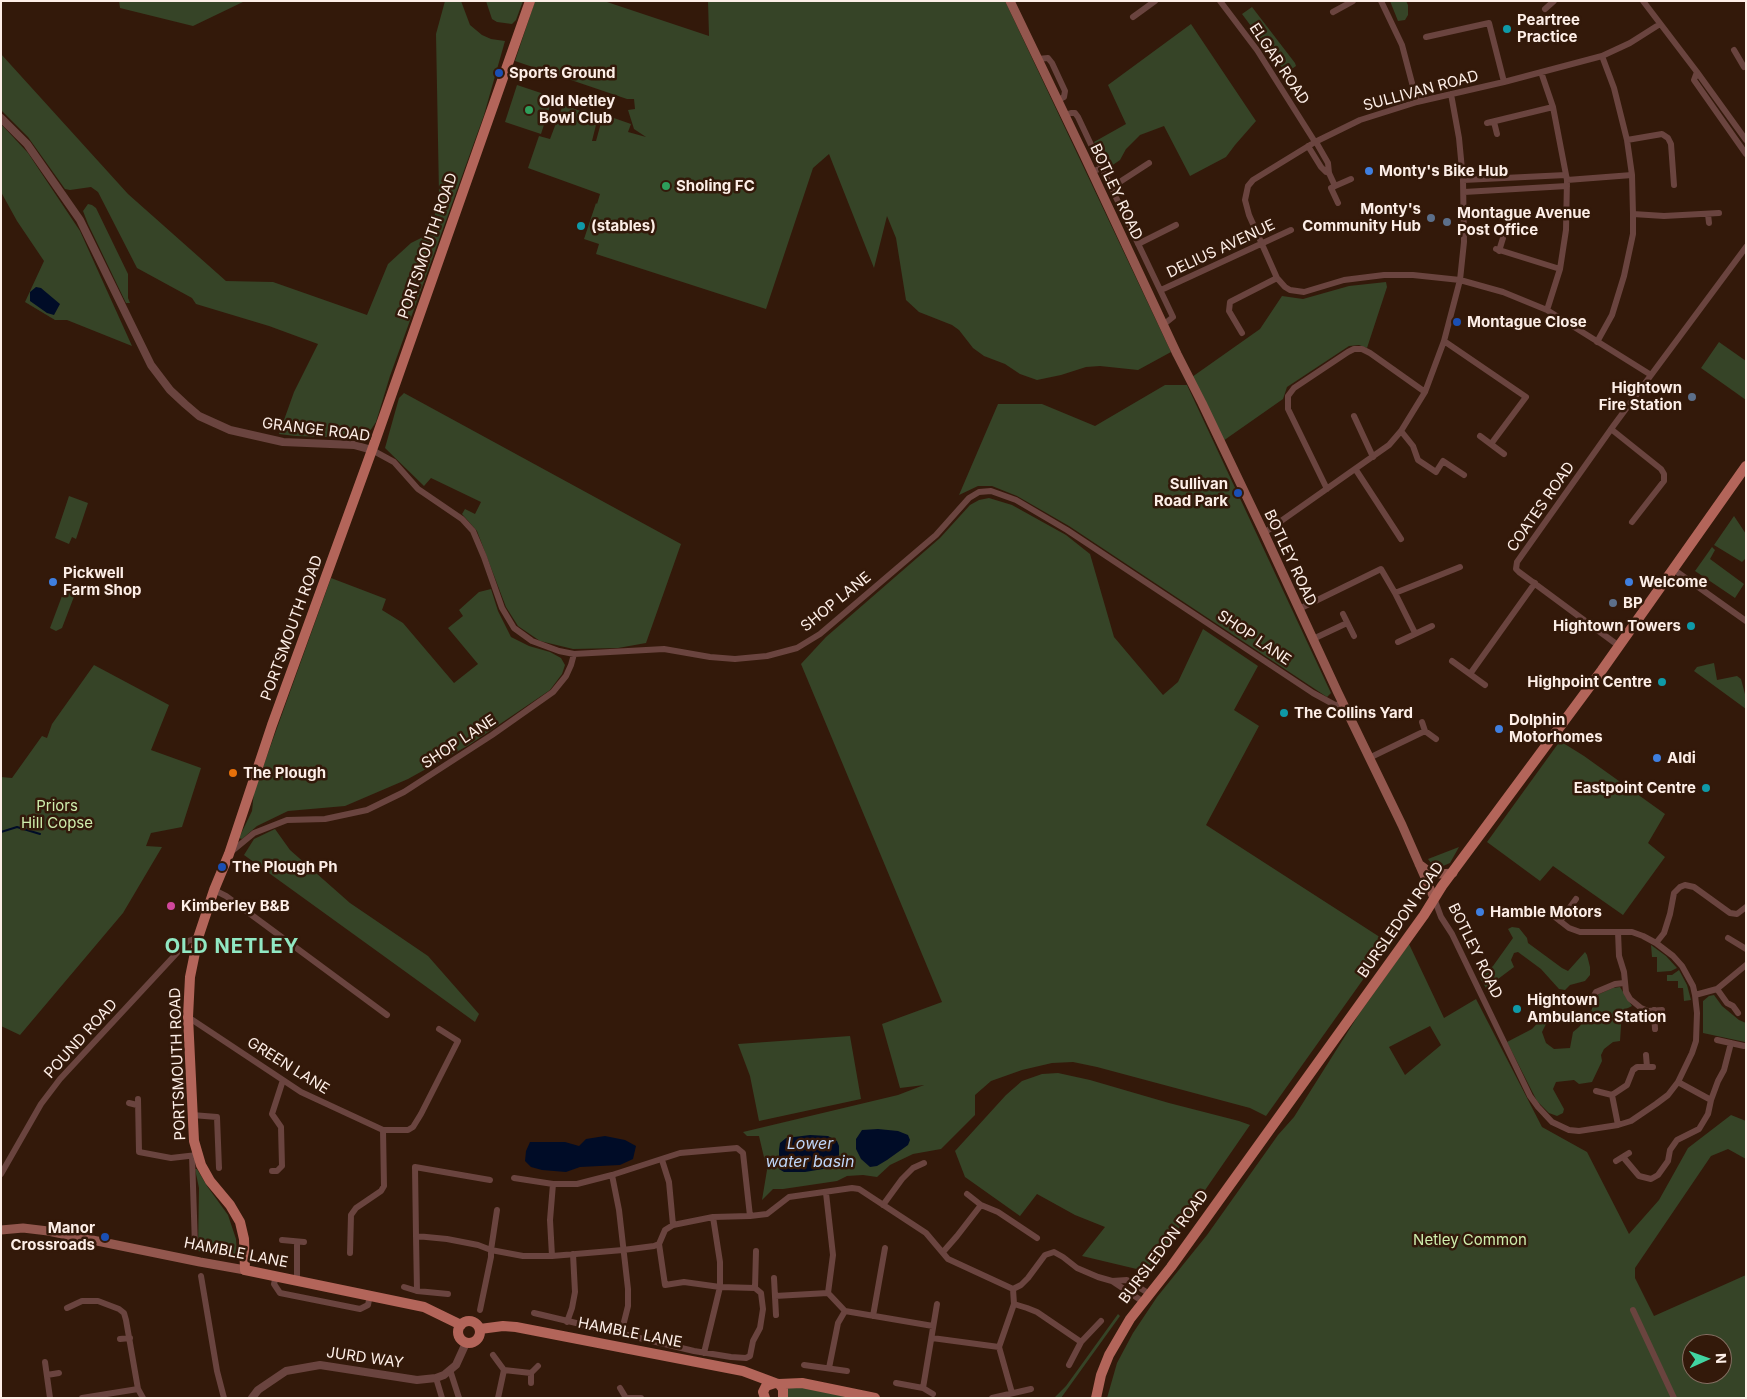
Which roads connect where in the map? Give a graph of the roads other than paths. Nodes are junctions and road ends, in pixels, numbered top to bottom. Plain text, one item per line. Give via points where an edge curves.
1 (530, 1) edge
2 (1010, 1) edge
3 (1155, 1) edge
4 (1220, 1) edge
5 (1353, 1) edge
6 (1381, 1) edge
7 (1554, 1) edge
8 (1642, 1) edge
9 (1343, 4) edge
10 (1545, 9) dead end
11 (1333, 12) dead end
12 (1133, 17) dead end
13 (1660, 24) junction
14 (1426, 37) dead end
15 (1734, 50) dead end
16 (1602, 56) junction
17 (1743, 57) edge
18 (1744, 67) dead end
19 (1541, 72) junction
20 (1697, 72) junction
21 (1504, 82) junction
22 (1451, 94) junction
23 (1418, 102) junction
24 (1553, 107) junction
25 (1065, 115) junction
26 (1, 118) edge
27 (1494, 122) junction
28 (1487, 123) dead end
29 (1497, 134) dead end
30 (1627, 140) junction
31 (1746, 140) edge
32 (1316, 142) junction
33 (1308, 146) junction
34 (1746, 154) edge
35 (1149, 163) dead end
36 (1102, 168) junction
37 (1091, 172) junction
38 (1329, 173) junction
39 (1632, 175) junction
40 (1351, 179) dead end
41 (1463, 180) junction
42 (1566, 180) junction
43 (1674, 185) dead end
44 (1336, 186) junction
45 (1112, 187) junction
46 (1464, 192) junction
47 (1338, 203) dead end
48 (1719, 213) dead end
49 (1633, 214) junction
50 (1708, 214) junction
51 (1709, 223) dead end
52 (1176, 226) dead end
53 (1291, 230) dead end
54 (1503, 238) dead end
55 (1138, 244) junction
56 (1262, 244) junction
57 (1746, 247) edge
58 (1150, 268) junction
59 (1560, 269) junction
60 (1139, 274) junction
61 (1277, 278) junction
62 (1460, 280) junction
63 (1161, 290) junction
64 (1547, 310) junction
65 (1162, 325) junction
66 (1242, 333) dead end
67 (1444, 341) junction
68 (1597, 342) junction
69 (1650, 375) junction
70 (1425, 392) junction
71 (1354, 416) dead end
72 (1611, 429) junction
73 (1401, 430) junction
74 (1480, 436) dead end
75 (1491, 444) junction
76 (372, 450) junction
77 (1504, 454) dead end
78 (1373, 457) junction
79 (1746, 466) edge
80 (1356, 470) junction
81 (1464, 475) dead end
82 (1327, 490) junction
83 (1632, 522) dead end
84 (1264, 533) junction
85 (1401, 539) dead end
86 (1460, 567) dead end
87 (1673, 569) junction
88 (1535, 583) junction
89 (1395, 593) junction
90 (1299, 609) junction
91 (1342, 614) dead end
92 (1746, 621) edge
93 (1347, 623) junction
94 (1432, 626) dead end
95 (1415, 633) junction
96 (1354, 636) dead end
97 (1313, 639) junction
98 (1398, 642) dead end
99 (1618, 646) junction
100 (574, 654) junction
101 (1452, 661) dead end
102 (1470, 674) junction
103 (1486, 686) dead end
104 (1344, 704) junction
105 (1422, 722) dead end
106 (1425, 731) junction
107 (1436, 739) dead end
108 (1369, 758) junction
109 (229, 854) junction
110 (1419, 864) junction
111 (1453, 872) junction
112 (214, 890) junction
113 (1434, 898) junction
114 (1576, 899) dead end
115 (1746, 907) edge
116 (1551, 914) dead end
117 (1560, 921) junction
118 (1618, 932) junction
119 (198, 938) junction
120 (1728, 938) dead end
121 (1656, 943) junction
122 (1746, 950) edge
123 (1746, 964) edge
124 (1624, 983) junction
125 (1716, 989) junction
126 (1695, 995) junction
127 (1591, 1001) dead end
128 (1654, 1010) junction
129 (1662, 1010) dead end
130 (1738, 1013) dead end
131 (387, 1015) dead end
132 (188, 1017) junction
133 (439, 1028) dead end
134 (1655, 1029) dead end
135 (1717, 1040) dead end
136 (1731, 1043) junction
137 (1744, 1046) dead end
138 (1646, 1055) dead end
139 (283, 1080) junction
140 (1678, 1082) junction
141 (1596, 1091) dead end
142 (1612, 1095) junction
143 (1710, 1100) junction
144 (129, 1103) dead end
145 (192, 1115) junction
146 (1618, 1125) junction
147 (383, 1130) junction
148 (195, 1155) junction
149 (662, 1160) junction
150 (1616, 1161) dead end
151 (924, 1163) dead end
152 (219, 1168) dead end
153 (272, 1171) dead end
154 (1, 1174) edge
155 (612, 1175) junction
156 (514, 1178) dead end
157 (490, 1180) dead end
158 (553, 1184) junction
159 (826, 1193) junction
160 (967, 1194) dead end
161 (883, 1205) junction
162 (981, 1205) junction
163 (496, 1210) dead end
164 (750, 1216) junction
165 (713, 1217) junction
166 (673, 1225) junction
167 (1, 1230) edge
168 (416, 1236) junction
169 (1037, 1238) dead end
170 (282, 1240) dead end
171 (659, 1244) junction
172 (195, 1246) dead end
173 (885, 1248) dead end
174 (491, 1250) junction
175 (623, 1250) junction
176 (756, 1251) dead end
177 (942, 1252) junction
178 (350, 1253) dead end
179 (573, 1254) junction
180 (552, 1256) junction
181 (245, 1270) junction
182 (276, 1276) junction
183 (774, 1278) dead end
184 (203, 1279) dead end
185 (297, 1280) junction
186 (404, 1287) dead end
187 (720, 1287) junction
188 (756, 1288) junction
189 (1013, 1289) junction
190 (417, 1291) junction
191 (828, 1293) junction
192 (448, 1294) dead end
193 (370, 1295) junction
194 (776, 1296) junction
195 (1145, 1297) junction
196 (937, 1304) dead end
197 (1014, 1304) junction
198 (68, 1308) dead end
199 (480, 1310) dead end
200 (1633, 1310) dead end
201 (845, 1311) junction
202 (534, 1313) dead end
203 (776, 1315) dead end
204 (873, 1316) junction
205 (1101, 1321) dead end
206 (567, 1322) junction
207 (461, 1325) junction
208 (933, 1326) junction
209 (480, 1329) junction
210 (620, 1334) junction
211 (130, 1338) junction
212 (932, 1338) junction
213 (120, 1339) dead end
214 (1082, 1342) junction
215 (466, 1343) junction
216 (999, 1347) junction
217 (704, 1353) junction
218 (493, 1355) dead end
219 (45, 1362) dead end
220 (804, 1365) dead end
221 (1069, 1365) dead end
222 (538, 1366) dead end
223 (829, 1368) junction
224 (450, 1370) junction
225 (504, 1370) junction
226 (743, 1371) junction
227 (847, 1371) dead end
228 (59, 1373) dead end
229 (531, 1373) junction
230 (47, 1374) junction
231 (436, 1378) junction
232 (532, 1383) dead end
233 (777, 1383) junction
234 (896, 1383) dead end
235 (620, 1388) dead end
236 (923, 1388) junction
237 (138, 1389) junction
238 (1031, 1389) dead end
239 (1012, 1393) junction
240 (933, 1394) dead end
241 (764, 1395) edge
242 (50, 1398) edge
243 (82, 1398) edge
244 (143, 1398) edge
245 (224, 1398) edge
246 (252, 1398) edge
247 (442, 1398) edge
248 (459, 1398) edge
249 (498, 1398) edge
250 (627, 1398) edge
251 (641, 1398) edge
252 (783, 1398) edge
253 (875, 1398) edge
254 (992, 1398) edge
255 (1096, 1398) edge
256 (1674, 1398) edge

1 - 76 main road, PORTSMOUTH ROAD
2 - 25 main road, BOTLEY ROAD
3 - 12 street
4 - 32 street, ELGAR ROAD via 1257,50
5 - 9 street
6 - 23 street via 1402,45
7 - 10 street
8 - 13 street
9 - 11 street
13 - 16 street, SULLIVAN ROAD
13 - 20 street
14 - 21 street via 1489,23
15 - 17 street
16 - 19 street, SULLIVAN ROAD
16 - 30 street
17 - 18 street
19 - 21 street, SULLIVAN ROAD
19 - 24 street
20 - 31 street
20 - 34 street via 1694,80
21 - 22 street, SULLIVAN ROAD
22 - 23 street, SULLIVAN ROAD
22 - 41 street
23 - 32 street, SULLIVAN ROAD via 1360,120
24 - 27 street
24 - 42 street
25 - 36 street via 1075,113 1078,117
25 - 37 main road, BOTLEY ROAD
26 - 76 street, GRANGE ROAD via 27,144 80,220 151,365 184,404 198,416 230,430 283,442
27 - 28 street
27 - 29 street
30 - 39 street
30 - 43 street via 1662,134 1668,138
32 - 33 street, SULLIVAN ROAD
32 - 38 street, ELGAR ROAD via 1328,163
33 - 38 street via 1321,167
33 - 56 street, SULLIVAN ROAD via 1248,186 1246,207
35 - 45 street
36 - 37 street
36 - 45 street
37 - 60 main road, BOTLEY ROAD
38 - 44 street
39 - 42 street
39 - 49 street
40 - 44 street
41 - 42 street
41 - 46 street
42 - 46 street
42 - 59 street via 1566,230
44 - 47 street via 1331,188
45 - 55 street
46 - 62 street
48 - 50 street
49 - 50 street
49 - 68 street via 1633,234 1624,276 1612,314
50 - 51 street
52 - 55 street
53 - 56 street, DELIUS AVENUE
54 - 59 street via 1497,250
55 - 58 street
56 - 61 street, SULLIVAN ROAD
56 - 63 street, DELIUS AVENUE
57 - 69 street, COATES ROAD
58 - 60 street
58 - 63 street
59 - 64 street
60 - 65 main road, BOTLEY ROAD
61 - 62 street via 1285,288 1297,292 1344,280 1384,275
61 - 66 street via 1230,302 1229,311
62 - 64 street via 1503,292
62 - 67 street
63 - 65 street via 1173,317
64 - 68 street
65 - 84 main road, BOTLEY ROAD
67 - 70 street
67 - 75 street via 1526,396
68 - 69 street
69 - 72 street, COATES ROAD
70 - 73 street
70 - 82 street via 1370,353 1354,349 1294,388 1288,396 1288,409
71 - 78 street
72 - 83 street via 1661,469 1665,476
72 - 88 street, COATES ROAD via 1517,562 1516,569
73 - 78 street via 1389,446
73 - 81 street via 1414,446 1418,460 1436,472 1444,460
74 - 75 street
75 - 77 street
76 - 100 street, GRANGE ROAD via 394,462 418,490 462,519 473,531 502,608 514,628 532,641
76 - 109 main road, PORTSMOUTH ROAD via 272,725
78 - 80 street
79 - 87 main road, BURSLEDON ROAD
80 - 82 street
80 - 85 street
82 - 84 street
84 - 90 main road, BOTLEY ROAD
86 - 89 street
87 - 92 street
87 - 99 main road, BURSLEDON ROAD
88 - 99 street, COATES ROAD
88 - 102 street
89 - 90 street via 1382,569
89 - 95 street
90 - 97 main road, BOTLEY ROAD
91 - 93 street
93 - 96 street
93 - 97 street
94 - 95 street
95 - 98 street
97 - 104 main road, BOTLEY ROAD
99 - 111 main road, BURSLEDON ROAD
100 - 104 street, SHOP LANE via 664,649 735,659 767,656 797,648 820,634 936,535 969,498 979,492 991,491 1016,500 1067,530 1313,693 1335,705
100 - 109 street, SHOP LANE via 566,676 553,692 404,792 367,810 325,819 287,820 254,833
101 - 102 street
102 - 103 street
104 - 108 main road, BOTLEY ROAD
105 - 106 street
106 - 107 street
106 - 108 street
108 - 110 main road, BOTLEY ROAD
109 - 112 main road, PORTSMOUTH ROAD
110 - 111 main road via 1431,873
110 - 113 main road, BOTLEY ROAD
111 - 113 main road, BURSLEDON ROAD
112 - 119 main road, PORTSMOUTH ROAD
112 - 131 street
113 - 146 street, BOTLEY ROAD via 1538,1107 1552,1122 1569,1130
113 - 195 main road, BURSLEDON ROAD via 1171,1267
114 - 117 street
115 - 121 street via 1737,914 1730,912 1694,887 1680,887 1674,893 1664,933
116 - 117 street
117 - 118 street via 1580,932
118 - 121 street via 1638,934
118 - 124 street
119 - 132 main road, PORTSMOUTH ROAD via 190,977
119 - 154 street, POUND ROAD via 188,940 60,1079 41,1104
120 - 122 street
121 - 126 street via 1682,966
123 - 125 street
124 - 127 street via 1594,990
124 - 128 street via 1636,1005 1648,1011
125 - 126 street
125 - 130 street
126 - 140 street via 1696,1041
128 - 129 street
128 - 134 street
132 - 139 street, GREEN LANE
132 - 145 main road, PORTSMOUTH ROAD
133 - 147 street, GREEN LANE via 458,1041 421,1114 408,1130
135 - 136 street
136 - 137 street
136 - 143 street via 1724,1070
138 - 142 street via 1650,1067 1637,1067 1627,1085
139 - 147 street, GREEN LANE via 301,1092
139 - 153 street via 272,1114 281,1127 282,1166
140 - 143 street
140 - 146 street via 1656,1104 1631,1121
141 - 142 street
142 - 146 street
143 - 150 street via 1708,1114 1699,1129 1677,1140 1658,1175 1651,1179 1639,1176 1626,1155
144 - 148 street via 137,1102 139,1152 171,1158
145 - 148 main road, PORTSMOUTH ROAD
145 - 152 street via 217,1116
147 - 178 street via 384,1186 351,1215
148 - 172 street
148 - 181 main road, PORTSMOUTH ROAD via 240,1222
149 - 155 street
149 - 164 street via 689,1152 733,1147 741,1150
149 - 166 street via 670,1182
151 - 161 street via 902,1179
155 - 158 street via 577,1184
155 - 175 street
156 - 158 street
157 - 168 street via 415,1167
158 - 180 street
159 - 161 street via 859,1189
159 - 164 street via 789,1197 767,1214
159 - 191 street via 833,1255
160 - 162 street
161 - 177 street via 926,1233
162 - 169 street via 998,1212
162 - 177 street
163 - 174 street
164 - 165 street
165 - 166 street
165 - 187 street
166 - 171 street via 665,1230
167 - 181 main road, HAMBLE LANE via 48,1231
168 - 174 street via 478,1245
168 - 190 street
170 - 185 street via 300,1242
171 - 175 street
171 - 187 street via 665,1285 684,1282
173 - 204 street
174 - 180 street via 523,1256
174 - 199 street
175 - 179 street
175 - 210 street via 628,1306
176 - 188 street
177 - 189 street via 948,1260
179 - 180 street
179 - 206 street via 575,1292
181 - 182 main road, HAMBLE LANE
182 - 185 main road, HAMBLE LANE
182 - 193 street via 274,1284 280,1293 360,1309 368,1305
183 - 194 street
184 - 245 street
185 - 193 main road, HAMBLE LANE
186 - 190 street
187 - 188 street
187 - 217 street
188 - 217 street via 762,1293 763,1308 750,1356 731,1358
189 - 195 street via 1021,1285 1045,1256 1054,1252 1077,1268
189 - 197 street
190 - 192 street
191 - 194 street
191 - 201 street
193 - 207 main road, HAMBLE LANE via 424,1307
194 - 203 street
195 - 255 main road, BURSLEDON ROAD via 1109,1355
196 - 208 street
197 - 214 street via 1037,1312
197 - 216 street
198 - 211 street via 82,1301 98,1301 119,1309 126,1320
200 - 256 street
201 - 204 street
201 - 223 street via 838,1323
202 - 206 street
204 - 208 street
205 - 214 street
206 - 210 street
207 - 209 main road via 472,1321
207 - 215 main road via 458,1335
208 - 212 street
209 - 215 main road via 476,1342
209 - 226 main road, HAMBLE LANE via 516,1327
210 - 217 street
211 - 213 street
211 - 237 street
212 - 216 street
212 - 236 street
214 - 221 street
215 - 224 street, JURD WAY via 456,1365
216 - 239 street
218 - 225 street
219 - 230 street
220 - 223 street
222 - 229 street
223 - 227 street
224 - 231 street, JURD WAY
224 - 248 street
225 - 229 street
225 - 249 street
226 - 233 main road, HAMBLE LANE
226 - 241 main road
228 - 230 street
229 - 232 street
230 - 242 street
231 - 246 street, JURD WAY via 417,1380 320,1365 286,1371 258,1390
231 - 247 street
233 - 241 main road via 766,1386
233 - 252 main road via 783,1389
233 - 253 main road, HAMBLE LANE via 802,1383
234 - 236 street
235 - 250 street
236 - 240 street
237 - 243 street
237 - 244 street
238 - 239 street
239 - 254 street
250 - 251 street

